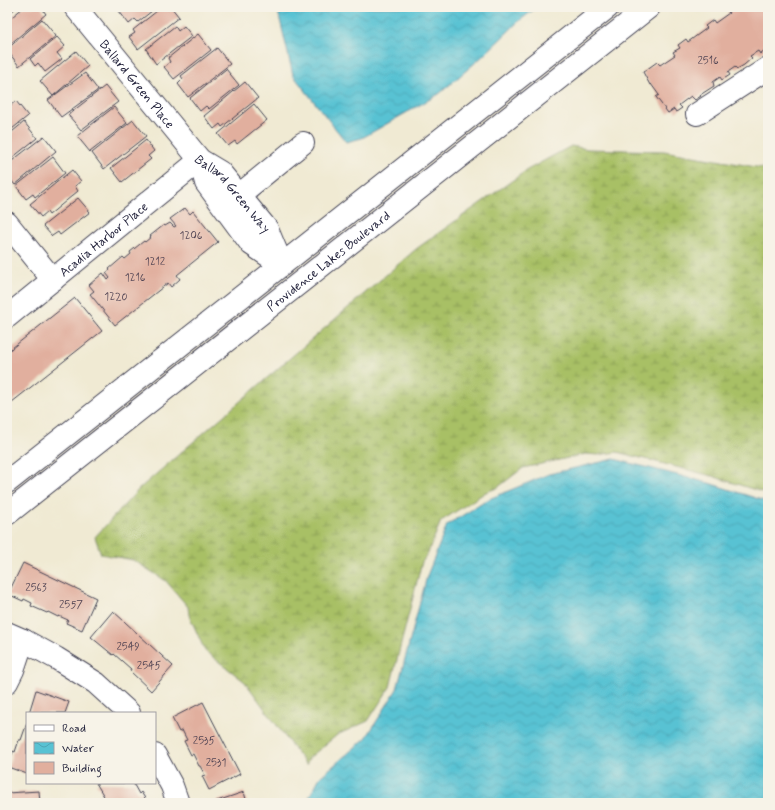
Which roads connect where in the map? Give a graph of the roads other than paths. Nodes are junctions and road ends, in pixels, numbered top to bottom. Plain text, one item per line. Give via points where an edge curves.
1 (75, 7) edge
2 (608, 7) edge
3 (649, 7) edge
4 (765, 73) edge
5 (696, 114) dead end
6 (303, 143) dead end
7 (200, 160) junction
8 (232, 201) junction
9 (7, 223) edge
10 (282, 265) junction
11 (53, 280) junction
12 (298, 284) junction
13 (7, 317) edge
14 (7, 482) edge
15 (7, 514) edge
16 (15, 636) edge
17 (7, 682) edge
18 (128, 712) edge
19 (156, 757) edge
20 (178, 803) edge

1 - 7 street, Ballard Green Place
2 - 10 street, Providence Lakes Boulevard
3 - 12 street, Providence Lakes Boulevard
4 - 5 street
6 - 8 street
7 - 8 street, Ballard Green Way via 206,184
7 - 11 street, Acadia Harbor Place
8 - 10 street, Ballard Green Way via 251,244
9 - 11 street
10 - 12 street, Ballard Green Way
10 - 14 street, Providence Lakes Boulevard
11 - 13 street, Acadia Harbor Place
12 - 15 street, Providence Lakes Boulevard
16 - 17 street via 13,670
16 - 18 street via 96,683
19 - 20 street

